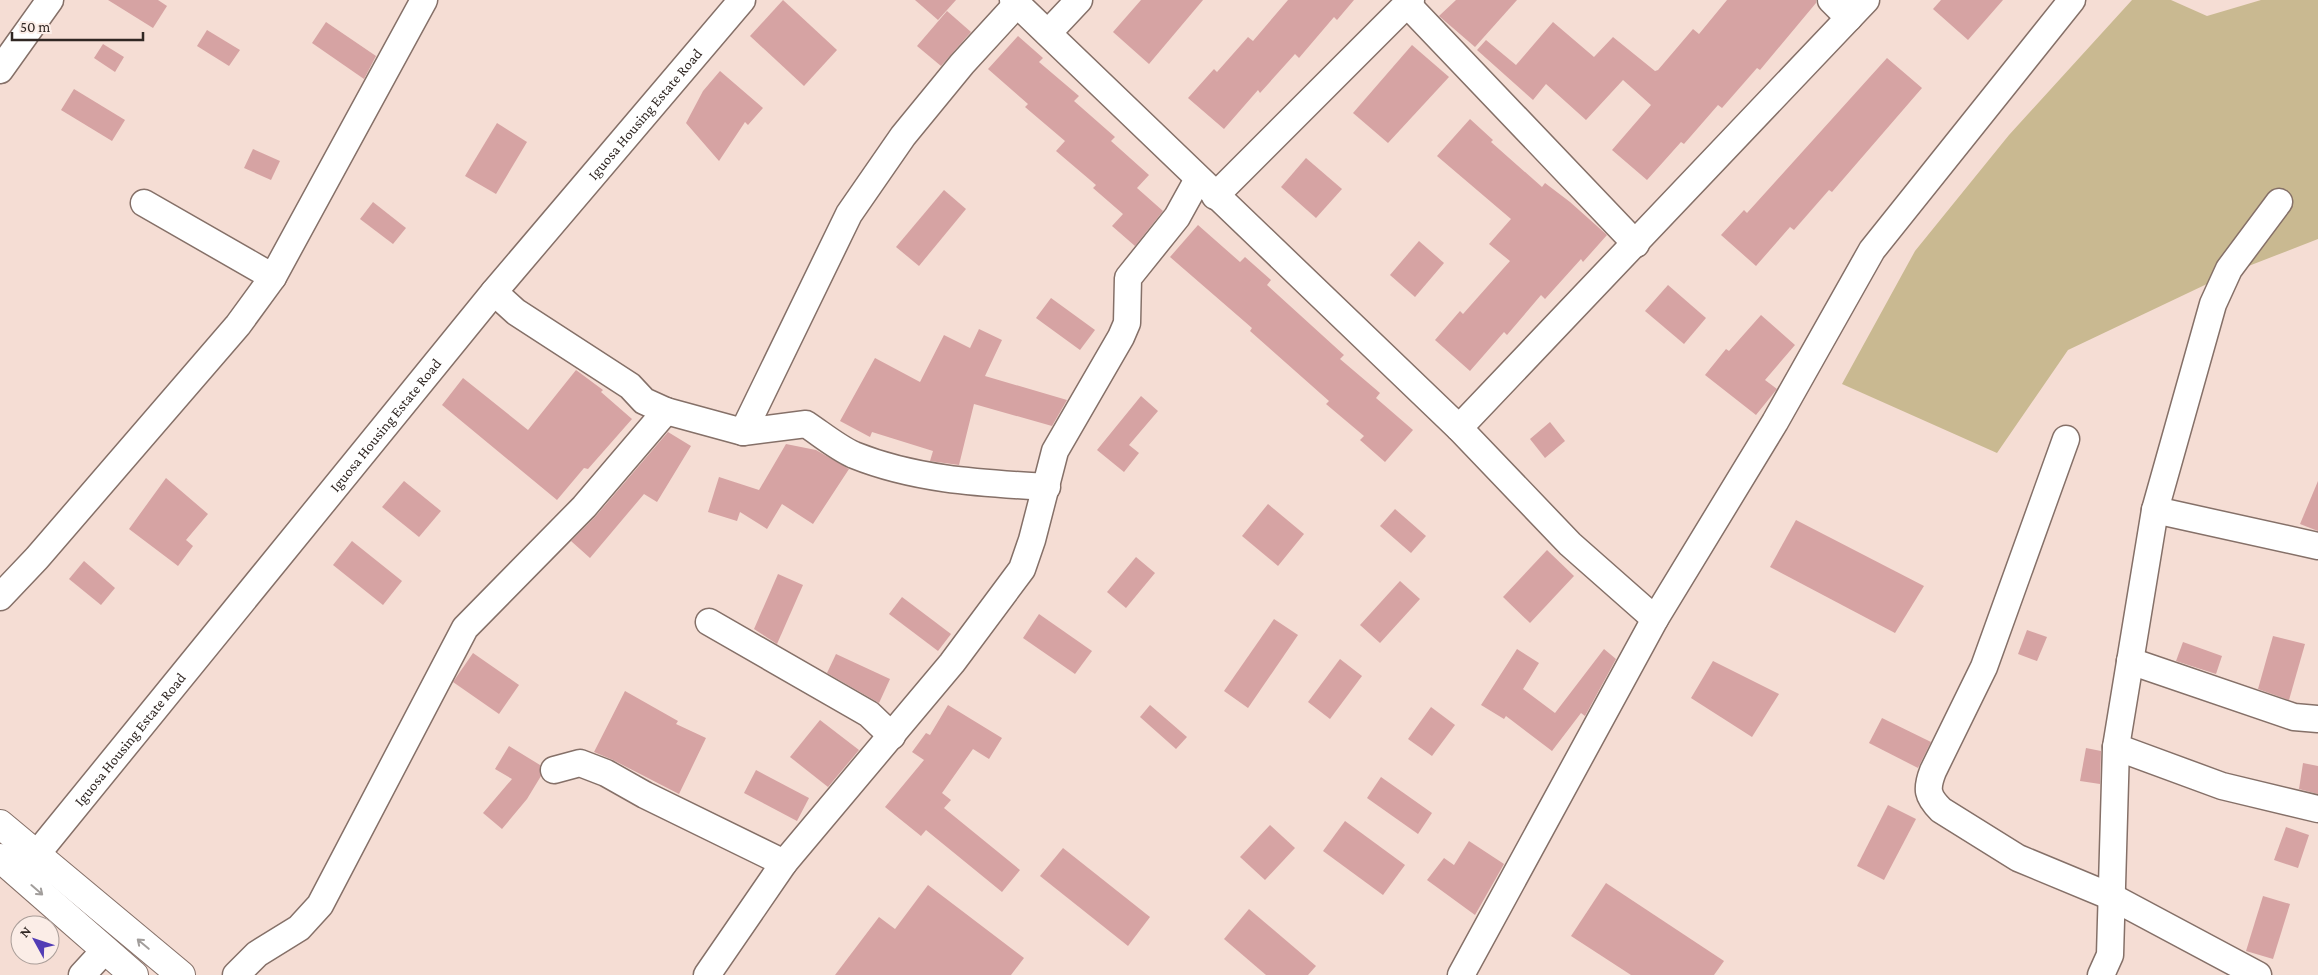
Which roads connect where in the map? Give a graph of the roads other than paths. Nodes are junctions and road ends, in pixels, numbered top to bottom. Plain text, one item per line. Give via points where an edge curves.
1 (50, 0) edge
2 (424, 0) edge
3 (742, 0) edge
4 (1079, 0) edge
5 (2072, 0) edge
6 (1015, 2) edge
7 (1409, 2) edge
8 (1849, 6) edge
9 (1048, 33) junction
10 (0, 70) edge
11 (1207, 187) junction
12 (2279, 202) dead end
13 (144, 203) dead end
14 (1636, 244) junction
15 (273, 277) junction
16 (494, 292) junction
17 (666, 411) junction
18 (1459, 428) junction
19 (743, 432) junction
20 (2066, 439) dead end
21 (1047, 487) junction
22 (2155, 510) junction
23 (2318, 546) edge
24 (0, 597) edge
25 (1655, 619) junction
26 (709, 622) dead end
27 (2130, 661) junction
28 (2318, 719) edge
29 (892, 736) junction
30 (2116, 747) junction
31 (554, 770) dead end
32 (2318, 809) edge
33 (0, 824) edge
34 (36, 855) junction
35 (0, 858) edge
36 (784, 863) junction
37 (2112, 897) junction
38 (104, 950) junction
39 (82, 975) edge
40 (134, 975) edge
41 (180, 975) edge
42 (236, 975) edge
43 (707, 975) edge
44 (1461, 975) edge
45 (2101, 975) edge
46 (2258, 975) edge

1 - 10 street
2 - 15 street
3 - 16 street, Iguosa Housing Estate Road
4 - 9 street
5 - 25 street via 1872,250 1775,422
6 - 9 street
6 - 19 street via 903,136 849,214
7 - 11 street
7 - 14 street
8 - 14 street
9 - 11 street
11 - 18 street
11 - 21 street via 1177,217 1128,278 1127,323 1055,451
12 - 22 street via 2230,269 2213,304
13 - 15 street
14 - 18 street
15 - 24 street via 238,325
16 - 17 street via 516,312 630,386 644,401
16 - 34 street, Iguosa Housing Estate Road
17 - 19 street
17 - 42 street via 584,507 465,628 320,905 299,928 257,954
18 - 25 street via 1570,544
19 - 21 street via 806,424 853,454 916,474 979,483
20 - 37 street via 1984,667 1928,785 1931,800 1941,810 2018,858
21 - 29 street via 1022,569 952,663
22 - 23 street
22 - 27 street
25 - 44 street
26 - 29 street via 869,714
27 - 28 street via 2294,718
27 - 30 street
29 - 36 street
30 - 32 street via 2222,786
30 - 37 street
31 - 36 street via 580,763 606,773
33 - 34 highway
41 -> 34 highway
35 -> 38 highway
36 - 43 street
37 - 45 street via 2110,955
37 - 46 street
38 - 39 street
38 - 40 highway

